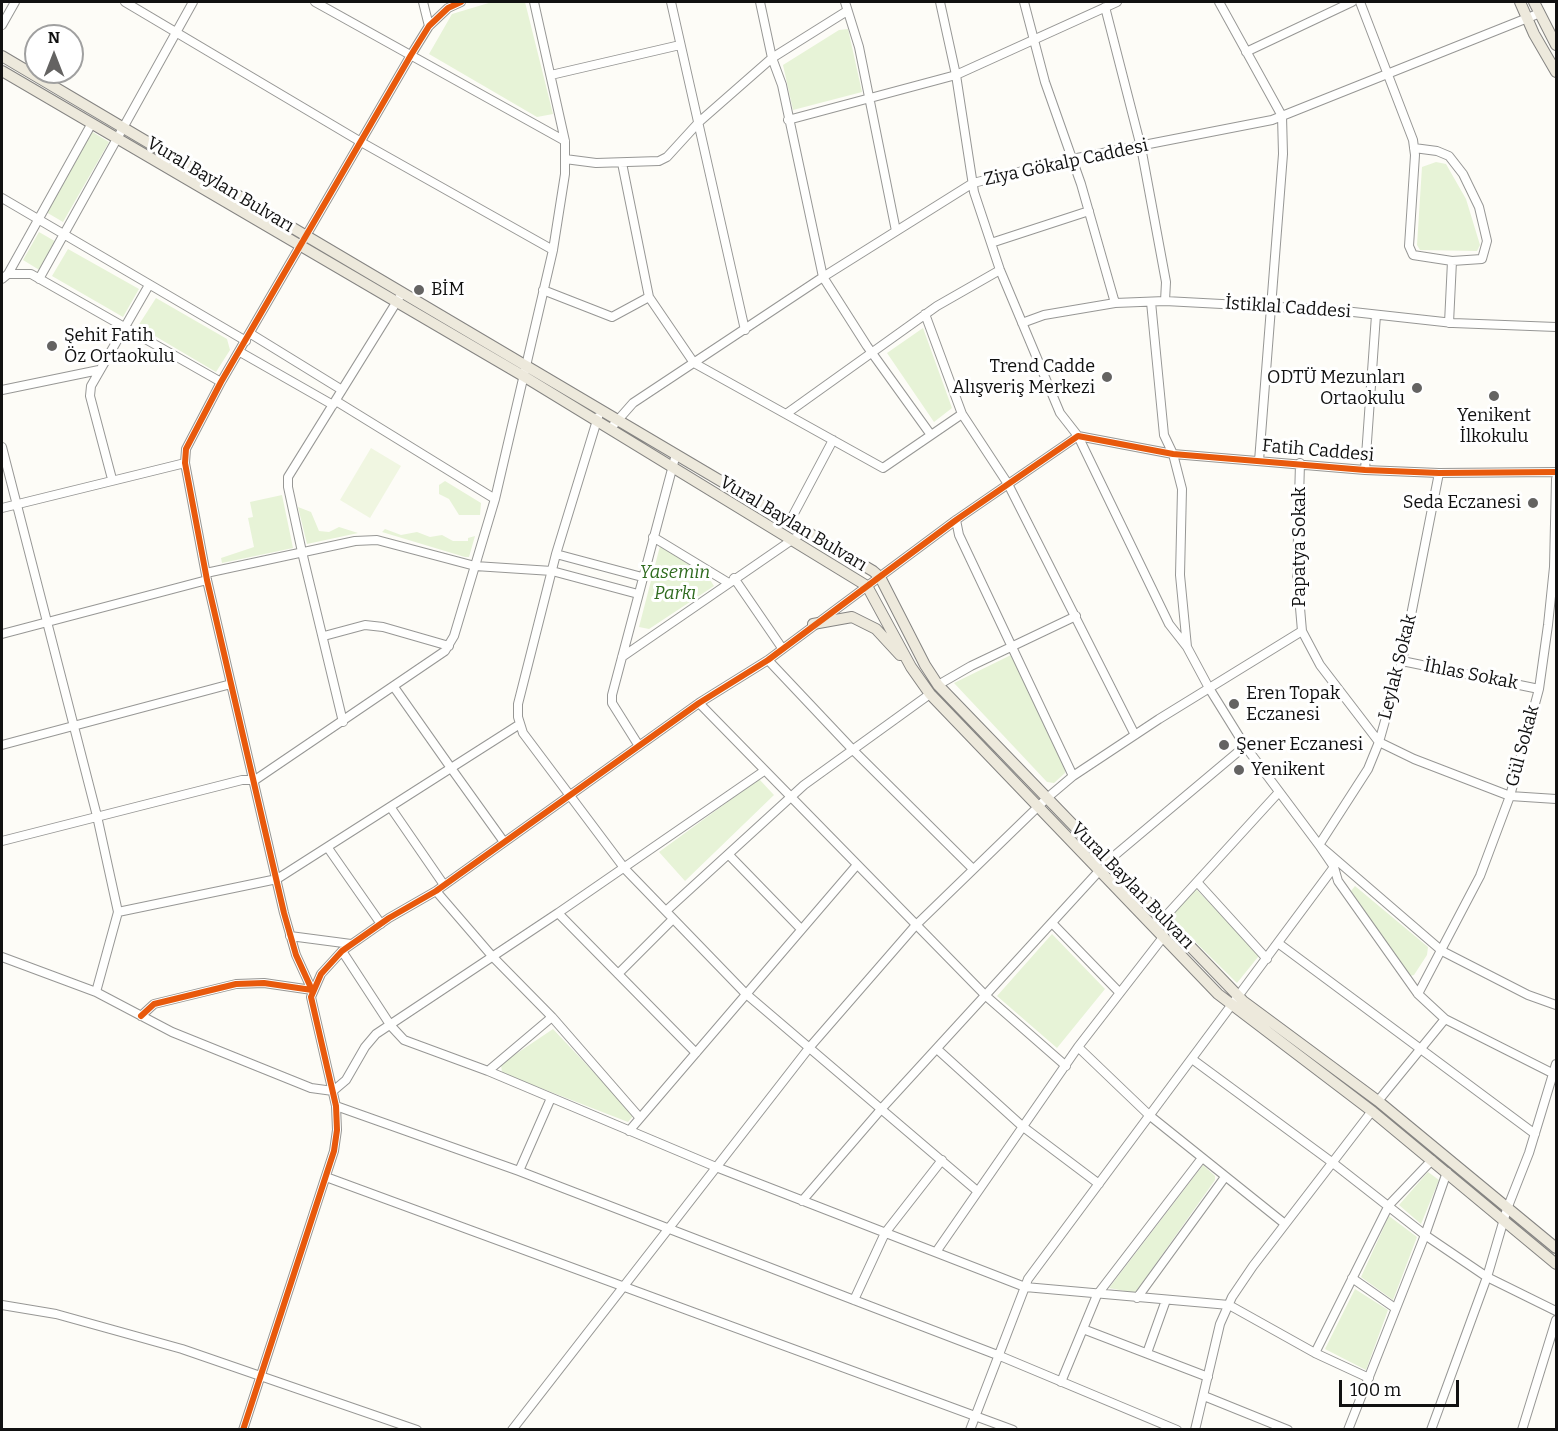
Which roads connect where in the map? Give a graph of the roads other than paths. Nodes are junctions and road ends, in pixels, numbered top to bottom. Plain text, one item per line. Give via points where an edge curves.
1 (15, 2) edge
2 (124, 2) edge
3 (193, 2) edge
4 (315, 2) edge
5 (423, 2) edge
6 (460, 2) edge
7 (534, 2) edge
8 (671, 2) edge
9 (760, 2) edge
10 (845, 2) edge
11 (940, 2) edge
12 (1023, 2) edge
13 (1117, 2) edge
14 (1219, 2) edge
15 (1352, 2) edge
16 (1360, 2) edge
17 (1520, 2) edge
18 (1534, 2) edge
19 (1105, 7) junction
20 (847, 11) junction
21 (1540, 13) junction
22 (1528, 19) junction
23 (2, 25) edge
24 (429, 26) junction
25 (176, 32) junction
26 (1033, 38) junction
27 (680, 45) junction
28 (1557, 45) edge
29 (1246, 52) junction
30 (411, 55) junction
31 (2, 56) edge
32 (772, 58) junction
33 (2, 71) edge
34 (1557, 72) edge
35 (1388, 73) junction
36 (551, 75) junction
37 (956, 75) junction
38 (870, 98) junction
39 (1282, 116) junction
40 (788, 120) junction
41 (699, 122) junction
42 (92, 123) junction
43 (120, 133) junction
44 (565, 141) junction
45 (361, 142) junction
46 (1141, 147) junction
47 (1414, 148) junction
48 (565, 159) junction
49 (1072, 159) junction
50 (622, 163) junction
51 (973, 183) junction
52 (2, 198) edge
53 (1089, 211) junction
54 (38, 219) junction
55 (896, 231) junction
56 (63, 234) junction
57 (304, 240) junction
58 (992, 243) junction
59 (553, 250) junction
60 (1452, 261) junction
61 (1000, 270) junction
62 (5, 277) edge
63 (823, 277) junction
64 (39, 279) junction
65 (149, 285) junction
66 (543, 290) junction
67 (400, 297) junction
68 (649, 297) junction
69 (1166, 301) junction
70 (1151, 302) junction
71 (1115, 303) junction
72 (1270, 307) junction
73 (925, 314) junction
74 (1376, 315) junction
75 (1022, 322) junction
76 (1449, 323) junction
77 (1557, 327) edge
78 (126, 328) junction
79 (745, 330) junction
80 (248, 338) junction
81 (240, 352) junction
82 (871, 352) junction
83 (694, 363) junction
84 (99, 370) junction
85 (526, 372) junction
86 (220, 382) junction
87 (2, 390) edge
88 (342, 390) junction
89 (334, 403) junction
90 (600, 410) junction
91 (786, 414) junction
92 (962, 414) junction
93 (617, 420) junction
94 (597, 421) junction
95 (610, 429) junction
96 (931, 435) junction
97 (1078, 436) junction
98 (833, 440) junction
99 (2, 447) edge
100 (676, 454) junction
101 (1173, 454) junction
102 (1259, 461) junction
103 (184, 463) junction
104 (1300, 463) junction
105 (672, 465) junction
106 (1365, 470) junction
107 (1557, 472) edge
108 (1439, 473) junction
109 (1557, 478) edge
110 (112, 479) junction
111 (1008, 484) junction
112 (495, 499) junction
113 (18, 504) junction
114 (2, 508) edge
115 (956, 520) junction
116 (790, 521) junction
117 (805, 531) junction
118 (653, 537) junction
119 (793, 539) junction
120 (302, 552) junction
121 (556, 554) junction
122 (475, 566) junction
123 (1555, 567) edge
124 (552, 571) junction
125 (207, 576) junction
126 (642, 577) junction
127 (880, 577) junction
128 (731, 580) junction
129 (867, 586) junction
130 (638, 594) junction
131 (1076, 616) junction
132 (47, 622) junction
133 (813, 624) junction
134 (1302, 631) junction
135 (2, 634) edge
136 (324, 636) junction
137 (448, 646) junction
138 (1011, 646) junction
139 (782, 648) junction
140 (1187, 648) junction
141 (622, 657) junction
142 (768, 660) junction
143 (1402, 661) junction
144 (911, 667) junction
145 (231, 684) junction
146 (938, 685) junction
147 (394, 687) junction
148 (1209, 688) junction
149 (1539, 689) junction
150 (930, 694) junction
151 (699, 704) junction
152 (343, 722) junction
153 (520, 724) junction
154 (72, 727) junction
155 (1135, 735) junction
156 (1379, 742) junction
157 (2, 745) edge
158 (639, 746) junction
159 (1245, 746) junction
160 (853, 750) junction
161 (451, 768) junction
162 (764, 771) junction
163 (1073, 777) junction
164 (255, 780) junction
165 (1279, 792) junction
166 (1510, 796) junction
167 (571, 797) junction
168 (789, 798) junction
169 (1047, 798) junction
170 (1557, 799) edge
171 (1039, 806) junction
172 (391, 808) junction
173 (97, 816) junction
174 (2, 842) edge
175 (504, 842) junction
176 (1319, 845) junction
177 (328, 849) junction
178 (729, 855) junction
179 (1104, 865) junction
180 (856, 866) junction
181 (1334, 867) junction
182 (625, 869) junction
183 (973, 869) junction
184 (277, 879) junction
185 (1197, 882) junction
186 (444, 885) junction
187 (436, 891) junction
188 (666, 911) junction
189 (118, 912) junction
190 (558, 913) junction
191 (674, 919) junction
192 (1163, 919) junction
193 (381, 924) junction
194 (1053, 924) junction
195 (915, 926) junction
196 (801, 929) junction
197 (290, 936) junction
198 (1164, 936) junction
199 (1278, 943) junction
200 (351, 945) junction
201 (342, 951) junction
202 (1442, 951) junction
203 (492, 956) junction
204 (2, 957) edge
205 (1267, 959) junction
206 (618, 974) junction
207 (312, 990) junction
208 (96, 992) junction
209 (1119, 992) junction
210 (745, 993) junction
211 (1418, 994) junction
212 (986, 996) junction
213 (1240, 997) junction
214 (1556, 1001) edge
215 (1232, 1007) junction
216 (141, 1016) junction
217 (552, 1017) junction
218 (1445, 1019) junction
219 (391, 1026) junction
220 (1078, 1047) junction
221 (809, 1048) junction
222 (1419, 1048) junction
223 (937, 1049) junction
224 (696, 1053) junction
225 (1192, 1059) junction
226 (1557, 1064) edge
227 (1066, 1066) junction
228 (488, 1071) junction
229 (1555, 1075) edge
230 (333, 1091) junction
231 (551, 1098) junction
232 (336, 1106) junction
233 (1375, 1106) junction
234 (883, 1107) junction
235 (1149, 1115) junction
236 (640, 1118) junction
237 (1022, 1126) junction
238 (629, 1131) junction
239 (1535, 1134) junction
240 (1202, 1158) junction
241 (942, 1160) junction
242 (1431, 1160) junction
243 (1333, 1163) junction
244 (716, 1167) junction
245 (519, 1172) junction
246 (1447, 1173) junction
247 (326, 1177) junction
248 (1225, 1177) junction
249 (1099, 1184) junction
250 (976, 1190) junction
251 (802, 1201) junction
252 (1389, 1205) junction
253 (1506, 1215) junction
254 (1286, 1224) junction
255 (669, 1229) junction
256 (885, 1233) junction
257 (1425, 1235) junction
258 (1557, 1248) edge
259 (936, 1252) junction
260 (1557, 1264) edge
261 (1487, 1277) junction
262 (1352, 1278) junction
263 (623, 1285) junction
264 (1025, 1287) junction
265 (1097, 1295) junction
266 (1137, 1298) junction
267 (854, 1300) junction
268 (1166, 1300) junction
269 (2, 1305) edge
270 (1229, 1305) junction
271 (1395, 1308) junction
272 (1557, 1311) edge
273 (1557, 1320) edge
274 (1083, 1329) junction
275 (1147, 1353) junction
276 (1315, 1353) junction
277 (999, 1356) junction
278 (260, 1377) junction
279 (1208, 1377) junction
280 (1369, 1378) junction
281 (1061, 1382) junction
282 (1204, 1396) junction
283 (975, 1415) junction
284 (243, 1430) edge
285 (417, 1430) edge
286 (512, 1430) edge
287 (970, 1430) edge
288 (1013, 1430) edge
289 (1177, 1430) edge
290 (1195, 1430) edge
291 (1288, 1430) edge
292 (1348, 1430) edge
293 (1431, 1430) edge
294 (1522, 1430) edge

1 - 23 street
2 - 25 street
3 - 25 street
4 - 30 street
5 - 24 street
6 - 24 street
7 - 36 street
8 - 27 street
9 - 32 street
10 - 20 street
11 - 37 street
12 - 26 street
13 - 19 street
14 - 29 street
15 - 29 street
16 - 35 street
17 - 22 main road
18 - 21 main road
19 - 26 street
19 - 46 street
20 - 32 street
20 - 38 street
21 - 22 street, Ziya Gökalp Caddesi
21 - 28 main road
22 - 34 main road
22 - 35 street, Ziya Gökalp Caddesi
24 - 30 street
25 - 43 street
25 - 45 street
26 - 37 street
26 - 49 street
27 - 36 street
27 - 41 street
29 - 39 street
30 - 44 street
30 - 45 street
31 - 43 main road, Vural Baylan Bulvarı
32 - 40 street
32 - 41 street
33 - 42 main road, Vural Baylan Bulvarı
35 - 39 street, Ziya Gökalp Caddesi
35 - 47 street
36 - 44 street
37 - 38 street
37 - 51 street
38 - 40 street
38 - 55 street
39 - 46 street, Ziya Gökalp Caddesi
39 - 72 street via 1283,154
40 - 63 street
41 - 50 street via 668,157
41 - 79 street
42 - 43 main road, Vural Baylan Bulvarı
42 - 54 street
43 - 56 street
43 - 57 main road, Vural Baylan Bulvarı
44 - 48 street
45 - 57 street
45 - 59 street
46 - 49 street, Ziya Gökalp Caddesi
46 - 69 street via 1166,282
47 - 60 street via 1409,246 1413,255
47 - 60 street via 1449,156 1479,207 1487,241 1482,259
48 - 50 street
48 - 59 street
49 - 51 street, Ziya Gökalp Caddesi
49 - 53 street
50 - 68 street
51 - 55 street, Ziya Gökalp Caddesi
51 - 58 street
52 - 54 street
53 - 58 street
53 - 71 street
54 - 56 street
54 - 62 street
55 - 63 street, Ziya Gökalp Caddesi
56 - 64 street
56 - 65 street
57 - 67 main road, Vural Baylan Bulvarı
57 - 80 street
58 - 61 street
59 - 66 street
60 - 76 street
61 - 73 street
61 - 75 street
62 - 64 street via 30,274
63 - 79 street, Ziya Gökalp Caddesi
63 - 82 street
64 - 78 street
65 - 78 street
65 - 80 street
66 - 68 street via 612,317
66 - 85 street
67 - 85 main road, Vural Baylan Bulvarı
67 - 88 street
68 - 83 street
69 - 70 street, İstiklal Caddesi
69 - 72 street, İstiklal Caddesi
70 - 71 street, İstiklal Caddesi
70 - 101 street via 1164,435
71 - 75 street, İstiklal Caddesi
72 - 74 street, İstiklal Caddesi
72 - 102 street
73 - 82 street
73 - 92 street
74 - 76 street, İstiklal Caddesi
74 - 106 street
75 - 97 street via 1060,413
76 - 77 street, İstiklal Caddesi
78 - 84 street
78 - 86 street
79 - 83 street, Ziya Gökalp Caddesi
80 - 81 street
80 - 88 street
81 - 86 street
81 - 89 street
82 - 91 street
82 - 96 street
83 - 91 street
83 - 93 street, Ziya Gökalp Caddesi via 633,403
84 - 87 street
84 - 110 street via 90,396
85 - 90 main road, Vural Baylan Bulvarı
85 - 94 main road, Vural Baylan Bulvarı
85 - 112 street
86 - 103 street via 193,433
88 - 89 street
89 - 112 street
89 - 120 street via 288,477
90 - 93 main road, Vural Baylan Bulvarı
90 - 94 street
91 - 98 street
92 - 96 street
92 - 111 street
93 - 95 street, Ziya Gökalp Caddesi
93 - 100 main road, Vural Baylan Bulvarı
94 - 95 main road, Vural Baylan Bulvarı
94 - 121 street
95 - 105 main road, Vural Baylan Bulvarı
96 - 98 street via 883,468
97 - 101 street, Fatih Caddesi
97 - 111 street
97 - 140 street via 1168,624
98 - 116 street
99 - 113 street
100 - 105 street
100 - 116 main road, Vural Baylan Bulvarı
101 - 102 street, Fatih Caddesi
101 - 140 street via 1182,489 1180,574
102 - 104 street, Fatih Caddesi
103 - 110 street
103 - 125 street
104 - 106 street, Fatih Caddesi
104 - 134 street, Papatya Sokak via 1298,573
105 - 118 street
105 - 119 main road, Vural Baylan Bulvarı
106 - 108 street, Fatih Caddesi
107 - 108 street, Fatih Caddesi
108 - 143 street, Leylak Sokak
109 - 123 street, Gül Sokak
110 - 113 street
111 - 115 street
111 - 131 street
112 - 122 street
113 - 114 street
113 - 132 street
115 - 127 street
115 - 138 street via 959,535
116 - 117 main road, Vural Baylan Bulvarı
117 - 119 street
117 - 127 main road, Vural Baylan Bulvarı
118 - 126 street
118 - 128 street
119 - 128 street
119 - 129 main road, Vural Baylan Bulvarı
120 - 122 street via 377,540
120 - 125 street
120 - 136 street
121 - 124 street
121 - 126 street
122 - 124 street
122 - 137 street
123 - 149 street, Gül Sokak
124 - 130 street
124 - 153 street via 518,704
125 - 132 street
125 - 145 street
126 - 130 street
127 - 129 street
127 - 146 main road, Vural Baylan Bulvarı
128 - 139 street
128 - 141 street
129 - 133 street
129 - 144 main road, Vural Baylan Bulvarı
130 - 141 street
131 - 138 street
131 - 155 street
132 - 135 street
132 - 154 street
133 - 139 street
133 - 144 main road via 852,617 865,622
134 - 148 street
134 - 156 street, Papatya Sokak via 1320,665
136 - 137 street via 365,625
136 - 152 street
137 - 147 street
138 - 146 street
138 - 163 street
139 - 142 street
140 - 148 street
141 - 158 street via 612,703
142 - 151 street
142 - 160 street
143 - 149 street, İhlas Sokak
143 - 156 street, Leylak Sokak
144 - 150 main road, Vural Baylan Bulvarı
145 - 154 street
145 - 164 street
146 - 169 main road, Vural Baylan Bulvarı
147 - 152 street
147 - 161 street
148 - 155 street
148 - 159 street
149 - 166 street, Gül Sokak
150 - 160 street
150 - 171 main road, Vural Baylan Bulvarı
151 - 158 street
151 - 162 street
152 - 164 street
153 - 161 street
153 - 167 street
154 - 157 street
154 - 173 street
155 - 163 street
156 - 166 street, Papatya Sokak
156 - 176 street, Leylak Sokak via 1368,769
158 - 167 street
159 - 165 street
159 - 179 street
160 - 168 street
160 - 183 street
161 - 172 street
161 - 175 street
162 - 168 street
162 - 182 street
163 - 169 street
164 - 173 street
164 - 184 street
165 - 176 street
165 - 185 street
166 - 170 street, Papatya Sokak
166 - 202 street, Gül Sokak via 1480,876
167 - 175 street
167 - 182 street
168 - 178 street
168 - 180 street
169 - 171 street
169 - 179 main road, Vural Baylan Bulvarı
171 - 179 main road, Vural Baylan Bulvarı
171 - 183 street
172 - 177 street
172 - 186 street
173 - 174 street
173 - 189 street
175 - 186 street
176 - 181 street
176 - 202 street
177 - 184 street
177 - 193 street
178 - 188 street
178 - 196 street
179 - 192 main road, Vural Baylan Bulvarı
179 - 194 street
179 - 198 main road, Vural Baylan Bulvarı
180 - 195 street
180 - 196 street
181 - 199 street
181 - 211 street via 1338,881
182 - 188 street
182 - 190 street
183 - 195 street
184 - 189 street
184 - 197 street
185 - 192 street
185 - 205 street
186 - 187 street
187 - 193 street
187 - 203 street
188 - 191 street
189 - 208 street
190 - 203 street
190 - 206 street
191 - 206 street
191 - 210 street
192 - 213 main road, Vural Baylan Bulvarı
193 - 200 street
194 - 209 street
194 - 212 street
195 - 212 street
195 - 221 street
196 - 210 street
197 - 200 street
197 - 207 street
198 - 209 street
198 - 215 main road, Vural Baylan Bulvarı
199 - 205 street
199 - 222 street
200 - 201 street
201 - 207 street via 327,965
201 - 219 street
202 - 211 street, Gül Sokak
202 - 214 street via 1528,995
203 - 217 street
203 - 219 street
204 - 208 street
205 - 213 street
206 - 224 street
207 - 216 street via 264,983 236,984 154,1004
207 - 230 street via 311,1005
208 - 216 street
209 - 220 street
210 - 221 street
210 - 224 street
211 - 218 street
212 - 223 street
212 - 227 street
213 - 215 street
213 - 233 main road, Vural Baylan Bulvarı
215 - 225 street
215 - 233 main road, Vural Baylan Bulvarı
216 - 230 street via 311,1088
217 - 228 street
217 - 236 street
218 - 222 street
218 - 229 street
219 - 228 street via 404,1040
219 - 230 street via 370,1040 346,1080
220 - 227 street
220 - 235 street
221 - 234 street
221 - 244 street
222 - 233 street
222 - 239 street
223 - 234 street
223 - 237 street
224 - 236 street
225 - 235 street
225 - 243 street
226 - 229 street
227 - 237 street
228 - 231 street
229 - 239 street
230 - 232 street
231 - 238 street
231 - 245 street
232 - 245 street
232 - 247 street via 336,1140
233 - 242 main road, Vural Baylan Bulvarı
233 - 243 street
233 - 253 main road, Vural Baylan Bulvarı
234 - 241 street
234 - 251 street
235 - 240 street
235 - 249 street
236 - 238 street
237 - 249 street
237 - 250 street
238 - 244 street
239 - 253 street
240 - 248 street
240 - 265 street
241 - 250 street
241 - 256 street
242 - 246 main road, Vural Baylan Bulvarı
242 - 252 street
243 - 252 street
243 - 254 street
244 - 251 street
244 - 255 street
245 - 255 street
246 - 253 main road, Vural Baylan Bulvarı
246 - 257 street
247 - 263 street
247 - 278 street
248 - 254 street
248 - 266 street
249 - 264 street
250 - 259 street
251 - 256 street
252 - 257 street
252 - 262 street
253 - 258 main road, Vural Baylan Bulvarı
253 - 260 main road, Vural Baylan Bulvarı
253 - 261 street
254 - 270 street
255 - 263 street
255 - 267 street
256 - 259 street
256 - 267 street
257 - 261 street
257 - 271 street
259 - 264 street
261 - 272 street
261 - 293 street
262 - 271 street
262 - 276 street
263 - 283 street
263 - 286 street
264 - 265 street
264 - 277 street
265 - 266 street
265 - 274 street
266 - 268 street
267 - 277 street
268 - 270 street
268 - 275 street
269 - 278 street via 56,1314 182,1349
270 - 276 street
270 - 279 street via 1220,1324
271 - 280 street
273 - 294 street
274 - 275 street
274 - 281 street
275 - 279 street
276 - 280 street
277 - 281 street
277 - 283 street
278 - 284 street
278 - 285 street
279 - 282 street
280 - 292 street
281 - 289 street
282 - 290 street
282 - 291 street
283 - 287 street
283 - 288 street

